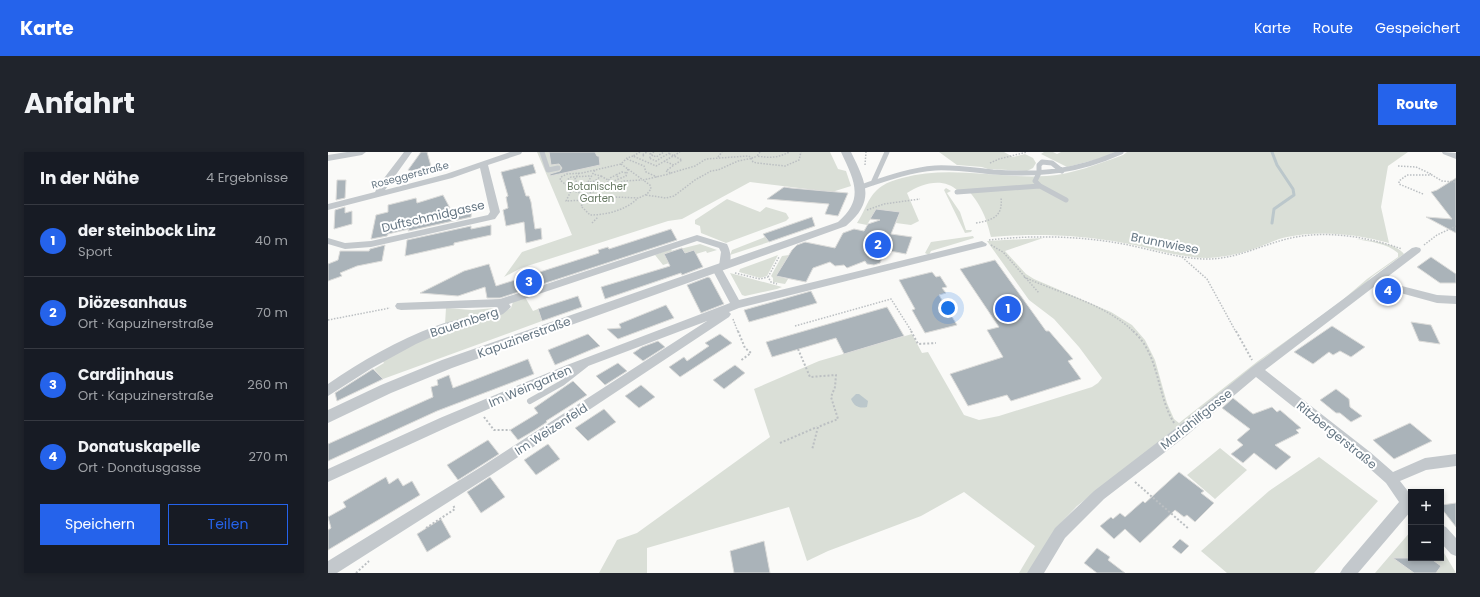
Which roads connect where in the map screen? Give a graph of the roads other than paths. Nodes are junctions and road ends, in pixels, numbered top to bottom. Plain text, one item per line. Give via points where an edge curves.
1 (362, 152) edge
2 (408, 152) edge
3 (518, 152) edge
4 (542, 152) edge
5 (846, 152) edge
6 (887, 152) edge
7 (1121, 152) edge
8 (1446, 152) edge
9 (1456, 156) edge
10 (328, 158) edge
11 (484, 165) junction
12 (558, 168) dead end
13 (1062, 171) junction
14 (1039, 173) junction
15 (873, 183) junction
16 (1040, 186) junction
17 (861, 188) junction
18 (957, 192) dead end
19 (379, 194) junction
20 (1066, 200) dead end
21 (328, 207) edge
22 (328, 242) edge
23 (982, 244) road end
24 (1414, 252) road end
25 (723, 269) junction
26 (1374, 282) junction
27 (1456, 300) edge
28 (501, 303) junction
29 (401, 306) road end
30 (733, 308) junction
31 (591, 360) junction
32 (1256, 370) junction
33 (328, 391) edge
34 (530, 401) dead end
35 (328, 417) edge
36 (1456, 460) edge
37 (328, 476) edge
38 (1391, 479) junction
39 (1408, 502) edge
40 (1408, 506) edge
41 (1444, 535) edge
42 (1456, 549) edge
43 (328, 570) edge
44 (1036, 573) edge
45 (1348, 573) edge

1 - 10 street
2 - 19 street
3 - 11 street, Roseggerstraße
4 - 12 lane via 548,170
5 - 17 street
6 - 15 lane
7 - 13 lane via 1098,162
8 - 9 street
11 - 19 street, Roseggerstraße
11 - 22 street, Duftschmidgasse via 495,212 492,217 371,244 345,246
13 - 14 lane
13 - 14 lane via 1055,164 1046,162 1039,164
14 - 15 lane via 948,168 919,170
14 - 16 lane via 1035,181
15 - 17 lane
16 - 18 lane
16 - 20 lane
17 - 25 street, Kapuzinerstraße via 861,197 856,209 842,224
19 - 21 street, Roseggerstraße
23 - 30 street
24 - 26 street, Mariahilfgasse
25 - 28 street via 726,252 723,246 697,238
25 - 30 street
25 - 35 street, Kapuzinerstraße via 447,364
26 - 27 street via 1437,299
26 - 32 street, Mariahilfgasse
28 - 29 street, Bauernberg
28 - 33 street, Bauernberg via 505,307 496,312 458,322 424,335
30 - 31 street, Im Weingarten
30 - 43 street, Im Weizenfeld via 661,358
31 - 34 lane via 562,383
31 - 37 street, Im Weingarten via 477,408
32 - 38 street, Ritzbergerstraße
32 - 44 street, Mariahilfgasse via 1099,495 1060,533
36 - 38 street via 1425,464
38 - 39 street, Ritzbergerstraße
40 - 45 street
41 - 42 street

